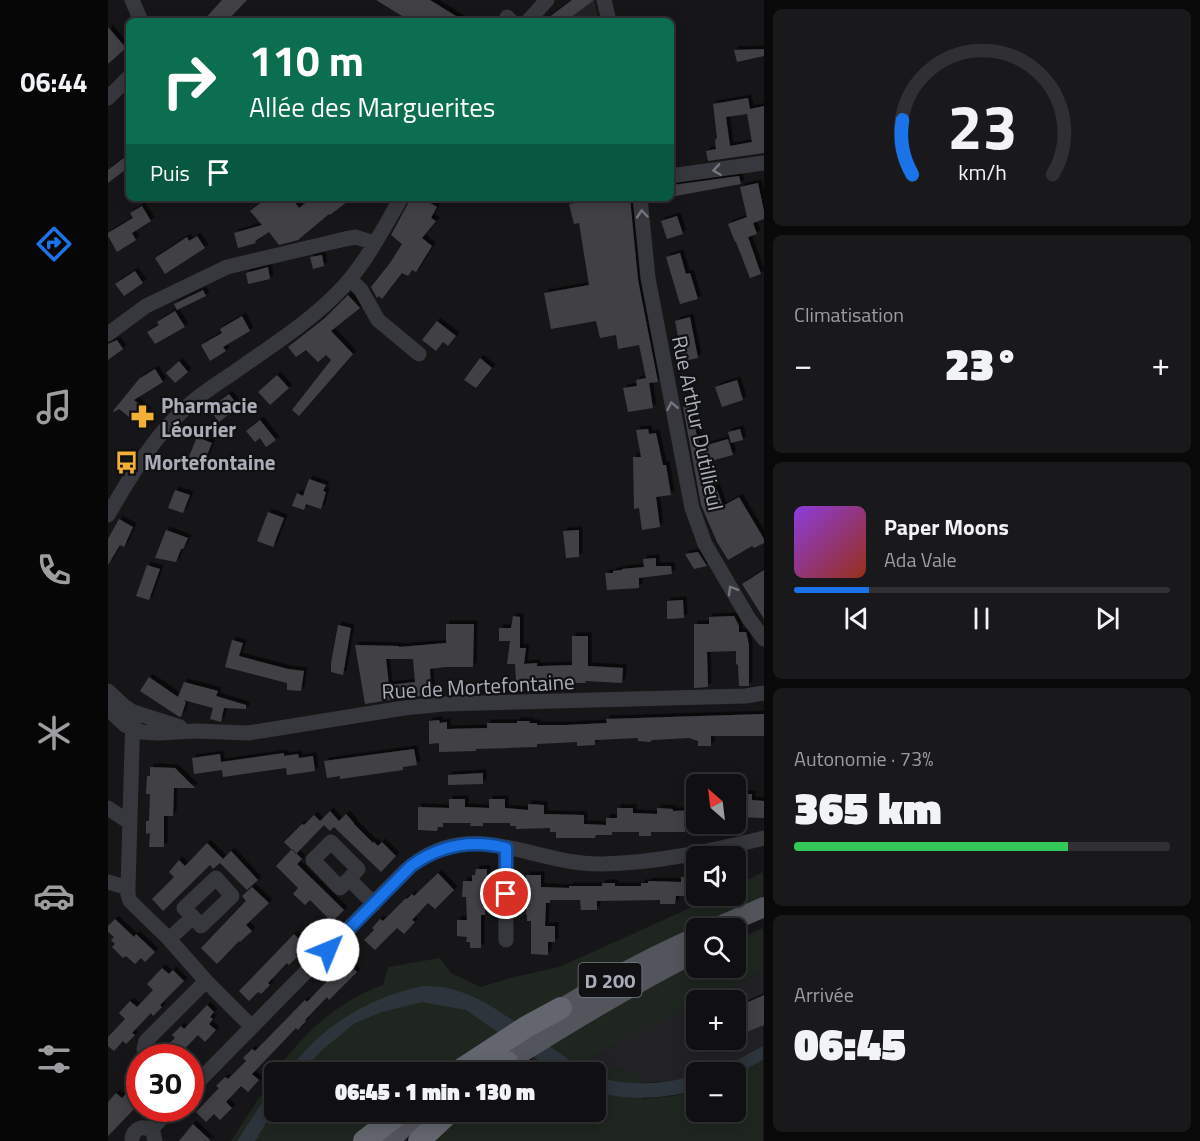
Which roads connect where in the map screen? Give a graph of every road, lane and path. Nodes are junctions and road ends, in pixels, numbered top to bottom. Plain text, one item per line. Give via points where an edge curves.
1 (604, 0) edge
2 (137, 2) edge
3 (540, 2) edge
4 (140, 18) edge
5 (530, 18) edge
6 (608, 18) edge
7 (126, 80) edge
8 (108, 98) edge
9 (762, 165) edge
10 (674, 176) edge
11 (399, 201) edge
12 (640, 201) edge
13 (374, 243) junction
14 (350, 279) junction
15 (108, 334) edge
16 (419, 354) dead end
17 (108, 515) edge
18 (764, 639) edge
19 (108, 691) edge
20 (764, 693) edge
21 (108, 709) edge
22 (133, 712) junction
23 (132, 729) junction
24 (197, 731) junction
25 (108, 808) edge
26 (129, 822) junction
27 (764, 838) edge
28 (506, 848) junction
29 (349, 879) dead end
30 (108, 882) edge
31 (128, 888) junction
32 (374, 904) junction
33 (764, 907) edge
34 (193, 917) dead end
35 (738, 918) edge
36 (764, 918) edge
37 (746, 927) edge
38 (169, 939) junction
39 (506, 940) dead end
40 (686, 942) edge
41 (686, 957) edge
42 (206, 981) junction
43 (561, 1008) joint
44 (252, 1027) junction
45 (534, 1031) junction
46 (145, 1044) edge
47 (503, 1058) edge
48 (204, 1076) edge
49 (162, 1122) edge
50 (388, 1122) edge
51 (409, 1122) edge
52 (426, 1122) edge
53 (439, 1122) edge
54 (153, 1135) edge
55 (132, 1141) edge
56 (364, 1141) edge
57 (389, 1141) edge
58 (405, 1141) edge
59 (419, 1141) edge

1 - 6 street
2 - 4 street
3 - 5 street
7 - 8 street
9 -> 10 street
11 - 13 street
18 -> 12 street, Rue Arthur Dutillieul via 705,544 692,508 648,278
13 - 14 street
13 - 15 street via 356,237 227,267 146,306
14 - 16 street via 378,320
14 - 17 street via 301,324 186,407 148,451
19 - 22 street, Rue de Mortefontaine
20 - 24 street, Rue de Mortefontaine via 444,704 248,733
21 - 23 street
22 - 23 street
22 - 24 street, Rue de Mortefontaine
23 - 24 street, Rue de Mortefontaine via 149,733
23 - 26 street
25 - 26 street
26 - 31 street
27 - 28 street via 709,851 610,864 580,863
28 - 32 street via 471,843 436,851 411,866
28 - 39 street
29 - 32 street
30 - 31 street
31 - 38 street via 130,901
32 - 44 street
33 - 35 main road
34 - 38 street
36 - 37 main road
38 - 42 street
40 - 43 main road, D 200
41 - 45 main road, D 200
42 - 44 street
42 - 46 street
43 - 45 highway, D 200
44 - 48 street
45 - 47 highway, D 200
49 - 54 street
50 - 56 highway
51 - 57 main road
52 - 58 main road
53 - 59 highway
54 - 55 street via 143,1127 138,1128

